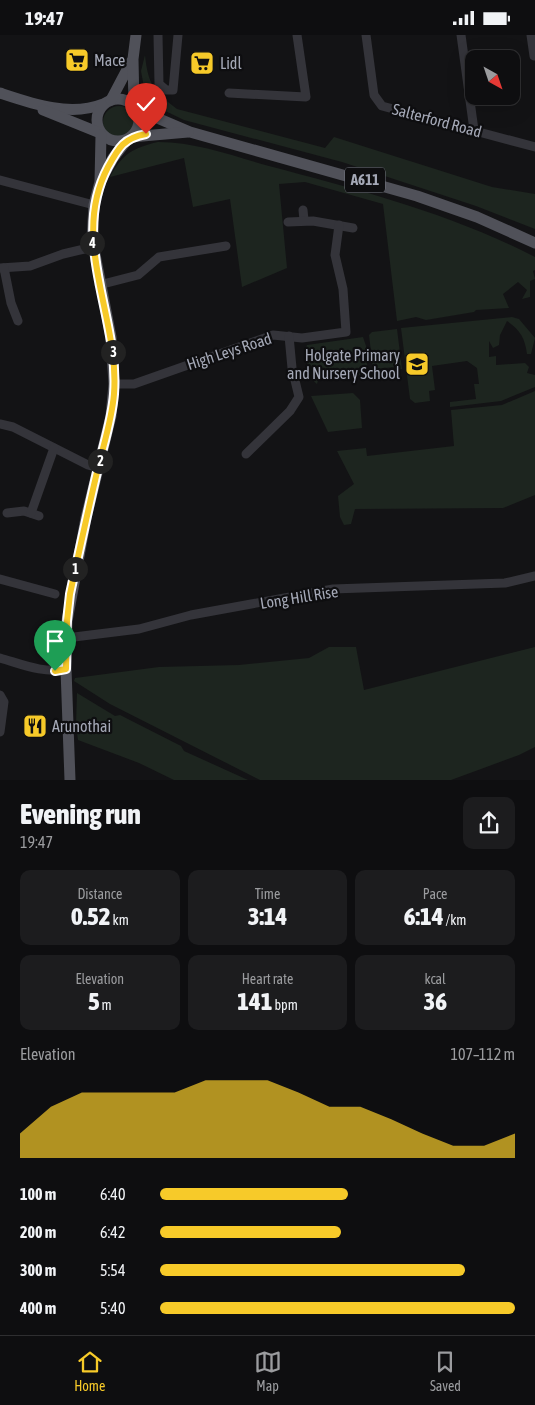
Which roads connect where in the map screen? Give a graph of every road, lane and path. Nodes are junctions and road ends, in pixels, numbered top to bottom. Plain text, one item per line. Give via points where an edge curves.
1 (136, 35) edge
2 (158, 35) edge
3 (178, 35) edge
4 (297, 35) edge
5 (366, 35) edge
6 (461, 35) edge
7 (531, 35) edge
8 (534, 56) edge
9 (133, 59) junction
10 (0, 93) edge
11 (229, 93) dead end
12 (108, 102) junction
13 (28, 103) junction
14 (135, 108) junction
15 (474, 130) junction
16 (190, 132) junction
17 (101, 133) junction
18 (129, 138) junction
19 (535, 147) edge
20 (0, 181) edge
21 (100, 181) junction
22 (94, 205) junction
23 (303, 210) dead end
24 (304, 220) junction
25 (288, 222) dead end
26 (339, 225) junction
27 (353, 228) dead end
28 (535, 243) edge
29 (226, 246) dead end
30 (93, 247) junction
31 (192, 252) junction
32 (194, 262) dead end
33 (2, 268) edge
34 (99, 285) junction
35 (18, 321) dead end
36 (289, 336) junction
37 (114, 384) junction
38 (0, 424) edge
39 (54, 448) junction
40 (246, 454) dead end
41 (98, 468) junction
42 (7, 513) dead end
43 (535, 576) edge
44 (0, 579) edge
45 (55, 594) dead end
46 (66, 638) junction
47 (0, 658) edge
48 (66, 669) junction
49 (0, 695) edge
50 (0, 732) edge
51 (70, 780) edge

1 - 9 main road
2 - 3 street via 158,84 166,90 173,90
4 - 11 street via 306,97
5 - 15 street, Salterford Road via 377,101 382,106
6 - 15 street
7 - 8 street
9 - 12 main road
9 - 14 main road
10 - 13 main road
12 - 13 main road via 78,110
12 - 14 main road via 124,100
12 - 17 main road via 96,119
13 - 17 main road
14 - 16 main road, A611
14 - 18 main road via 139,124
15 - 19 street, Salterford Road
16 - 18 main road, A611
16 - 28 main road, A611 via 417,196 477,217
17 - 18 main road via 113,141
17 - 21 main road
18 - 21 main road
20 - 22 street
21 - 22 main road
22 - 30 main road
23 - 24 street
24 - 25 street
24 - 26 street
26 - 27 street
26 - 36 street, High Leys Road via 335,255 343,289 346,332
29 - 31 street
30 - 33 street via 30,266
30 - 34 main road
31 - 32 street
31 - 34 street via 159,257 138,275
33 - 35 street
34 - 37 main road via 111,337
36 - 37 street, High Leys Road via 273,335 134,384
36 - 40 street via 299,397 290,411
37 - 41 main road via 111,416
38 - 39 street via 13,427
39 - 41 street
39 - 42 street via 35,515 16,511
41 - 46 main road via 70,594
43 - 46 street, Long Hill Rise via 505,583 333,589 191,615 139,629
44 - 45 street
46 - 48 main road
47 - 48 street via 43,670
48 - 51 main road
49 - 50 street via 4,702

